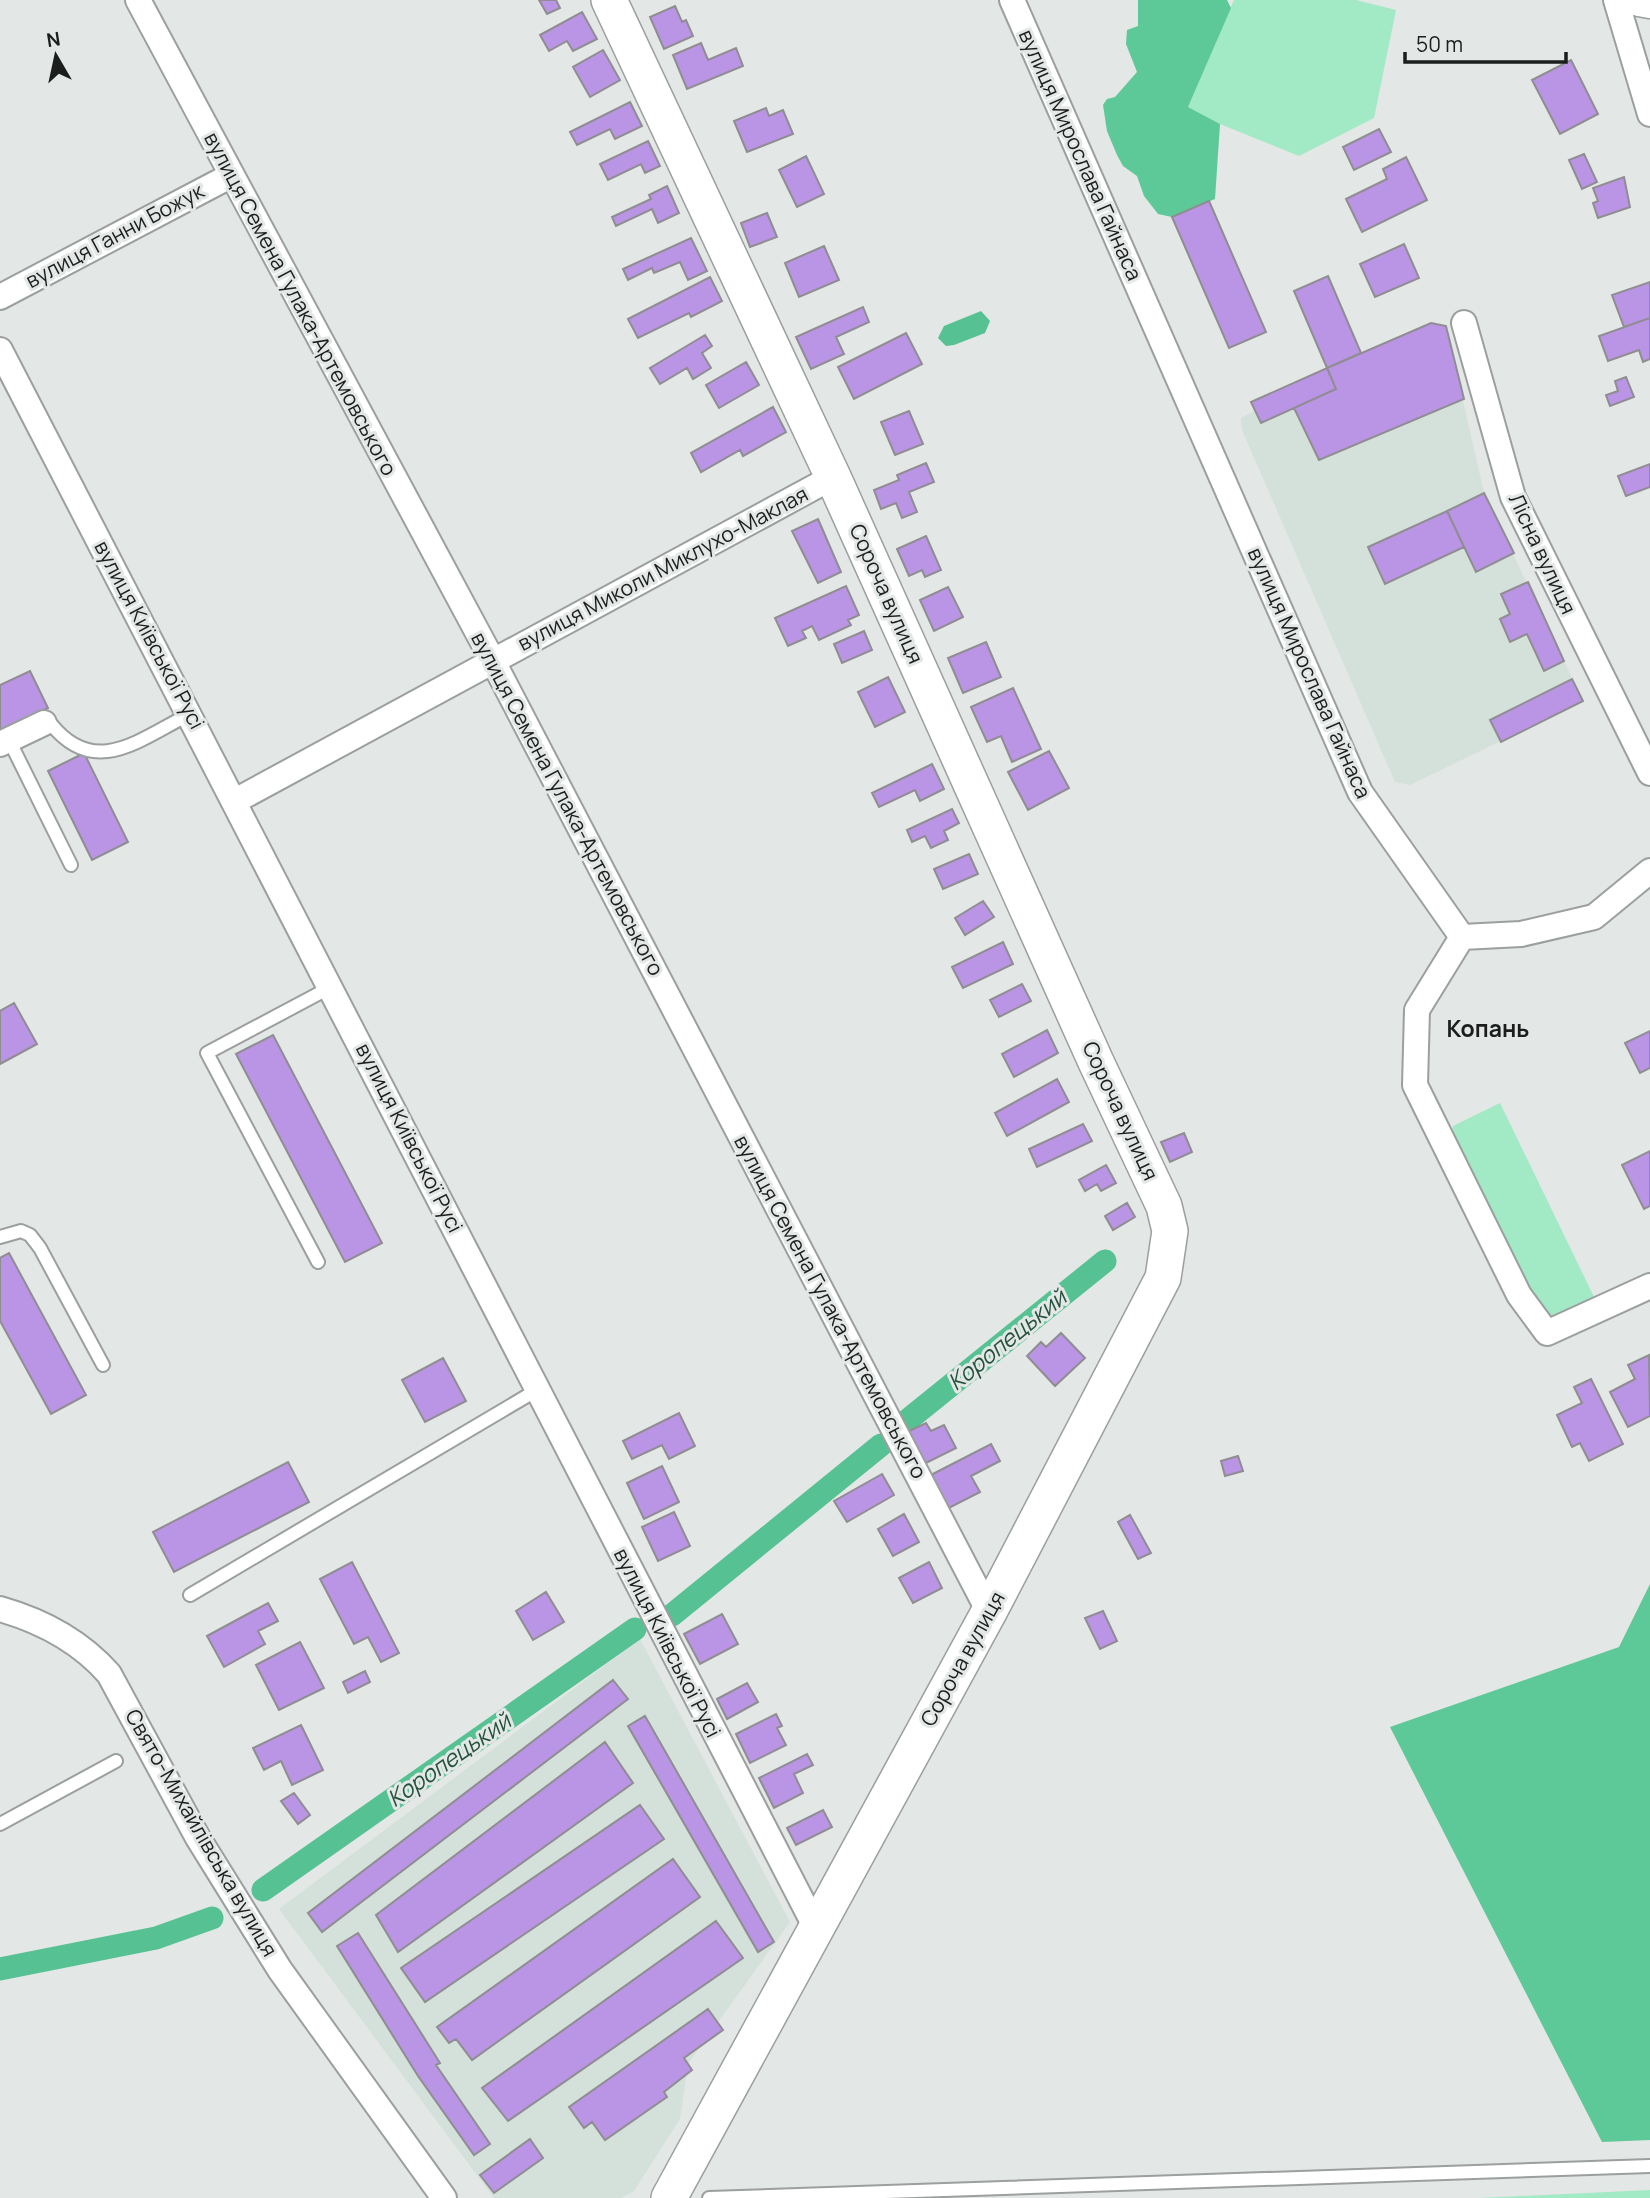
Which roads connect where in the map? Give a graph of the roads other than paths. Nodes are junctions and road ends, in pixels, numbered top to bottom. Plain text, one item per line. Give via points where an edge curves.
1 (138, 0) edge
2 (608, 0) edge
3 (1012, 0) edge
4 (1616, 0) edge
5 (1639, 0) edge
6 (1650, 2) edge
7 (1650, 114) edge
8 (230, 176) junction
9 (0, 297) edge
10 (1464, 323) dead end
11 (0, 349) edge
12 (833, 477) junction
13 (493, 660) junction
14 (190, 714) junction
15 (44, 723) joint
16 (4, 742) edge
17 (1650, 773) edge
18 (235, 801) junction
19 (71, 864) dead end
20 (1650, 871) edge
21 (1462, 937) junction
22 (332, 987) junction
23 (0, 1237) edge
24 (318, 1262) dead end
25 (1650, 1286) edge
26 (103, 1365) dead end
27 (537, 1390) junction
28 (190, 1595) dead end
29 (0, 1609) edge
30 (989, 1612) junction
31 (116, 1761) dead end
32 (0, 1824) edge
33 (816, 1928) junction
34 (1650, 2166) edge
35 (444, 2198) edge
36 (669, 2198) edge
37 (709, 2198) edge

1 - 8 street, вулиця Семена Гулака-Артемовського
2 - 12 main road, Сороча вулиця
3 - 21 street, вулиця Мирослава Гайнаса via 1360,792
4 - 7 street
5 - 6 street
8 - 9 street, вулиця Ганни Божук
8 - 13 street, вулиця Семена Гулака-Артемовського
10 - 17 street, Лісна вулиця via 1513,497
11 - 14 street, вулиця Київської Русі
12 - 13 street, вулиця Миколи Миклухо-Маклая
12 - 30 main road, Сороча вулиця via 1164,1206 1170,1231 1163,1278
13 - 18 street, вулиця Миколи Миклухо-Маклая
13 - 30 street, вулиця Семена Гулака-Артемовського
14 - 15 lane via 100,754 68,743 51,724
14 - 18 street, вулиця Київської Русі
15 - 16 street
16 - 19 lane
18 - 22 street, вулиця Київської Русі
20 - 21 street via 1594,917 1521,934
21 - 25 street via 1417,1010 1415,1086 1518,1295 1547,1333
22 - 24 lane via 207,1053
22 - 27 street, вулиця Київської Русі
23 - 26 lane via 21,1231 30,1235
27 - 28 lane
27 - 33 street, вулиця Київської Русі
29 - 35 street, Свято-Михайлівська вулиця via 47,1626 89,1651 109,1674 198,1838 279,1970
30 - 33 main road, Сороча вулиця
31 - 32 lane
33 - 36 main road, Сороча вулиця
34 - 37 lane

